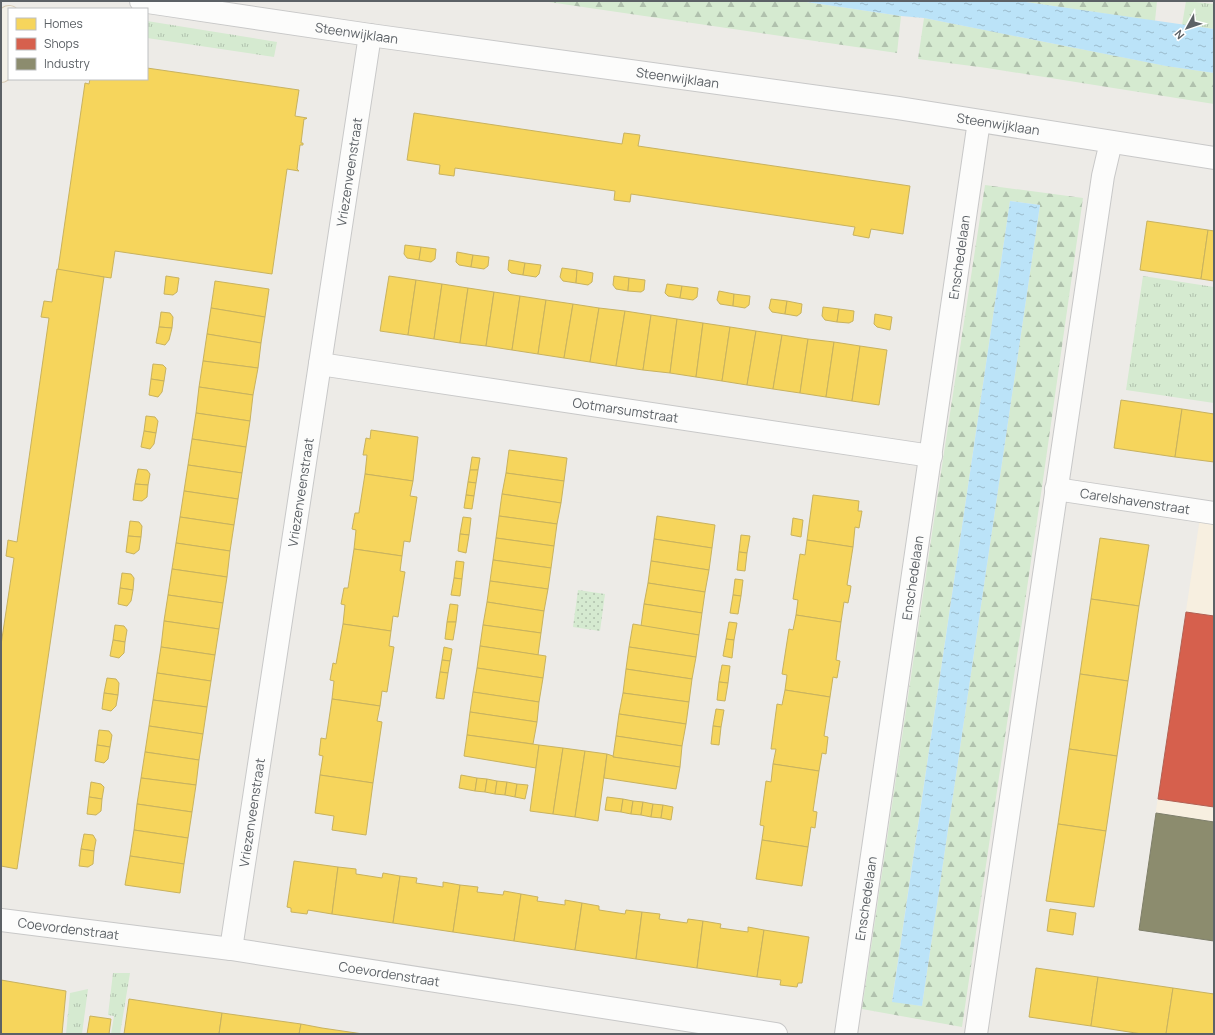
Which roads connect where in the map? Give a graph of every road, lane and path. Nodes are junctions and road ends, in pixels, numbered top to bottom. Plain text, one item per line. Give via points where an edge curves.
1 (141, 1) edge
2 (8, 24) edge
3 (370, 35) junction
4 (1, 71) edge
5 (979, 122) junction
6 (1111, 142) junction
7 (1214, 158) edge
8 (320, 364) junction
9 (931, 456) junction
10 (1056, 489) junction
11 (1214, 513) edge
12 (1, 920) edge
13 (230, 949) junction
14 (776, 1034) edge
15 (846, 1034) edge
16 (976, 1034) edge

1 - 3 street, Steenwijklaan
2 - 4 main road
3 - 5 street, Steenwijklaan via 898,108
3 - 8 street, Vriezenveenstraat
5 - 6 street, Steenwijklaan
5 - 9 street, Enschedelaan
6 - 7 street, Steenwijklaan
6 - 10 street via 1103,176
8 - 9 street, Ootmarsumstraat
8 - 13 street, Vriezenveenstraat
9 - 15 street, Enschedelaan
10 - 11 street, Carelshavenstraat
10 - 16 street
12 - 13 street, Coevordenstraat
13 - 14 street, Coevordenstraat

